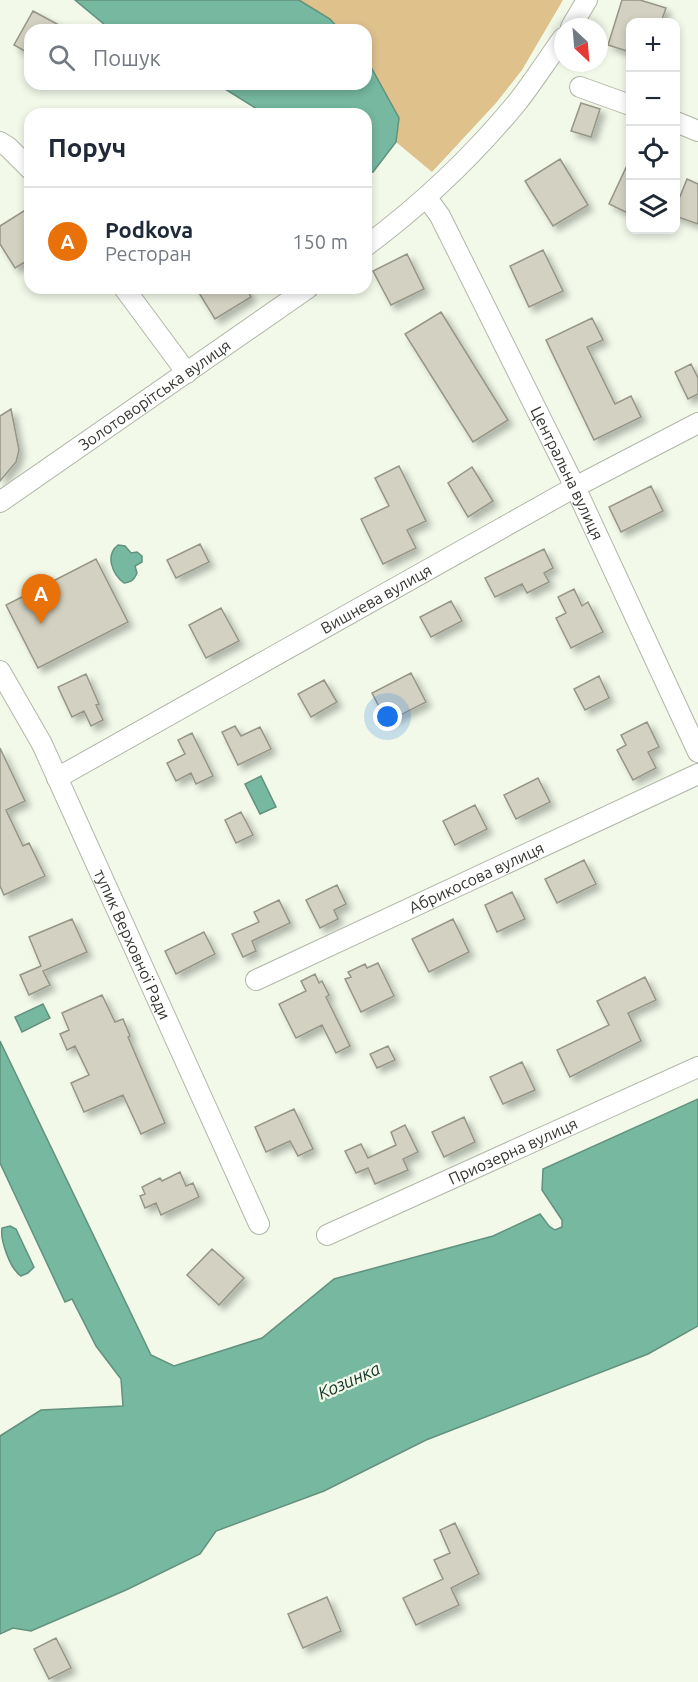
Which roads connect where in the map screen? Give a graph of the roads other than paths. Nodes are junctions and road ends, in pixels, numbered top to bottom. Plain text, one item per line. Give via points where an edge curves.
1 (587, 0) edge
2 (576, 18) edge
3 (554, 51) edge
4 (580, 87) dead end
5 (626, 104) edge
6 (680, 124) edge
7 (698, 131) edge
8 (0, 142) edge
9 (24, 163) edge
10 (427, 198) junction
11 (372, 241) edge
12 (128, 294) edge
13 (299, 294) edge
14 (187, 373) junction
15 (698, 423) edge
16 (575, 488) junction
17 (0, 502) edge
18 (0, 671) edge
19 (698, 752) edge
20 (698, 774) edge
21 (57, 778) junction
22 (256, 980) dead end
23 (698, 1067) edge
24 (259, 1224) dead end
25 (327, 1235) dead end

1 - 2 street
3 - 10 street via 516,104
4 - 5 street
6 - 7 street
8 - 9 street
10 - 11 street
10 - 16 street, Центральна вулиця via 440,216
12 - 14 street
13 - 14 street, Золотоворітська вулиця
14 - 17 street, Золотоворітська вулиця
15 - 16 street, Вишнева вулиця
16 - 19 street, Центральна вулиця
16 - 21 street, Вишнева вулиця
18 - 21 street, тупик Верховної Ради
20 - 22 street, Абрикосова вулиця
21 - 24 street, тупик Верховної Ради
23 - 25 street, Приозерна вулиця

